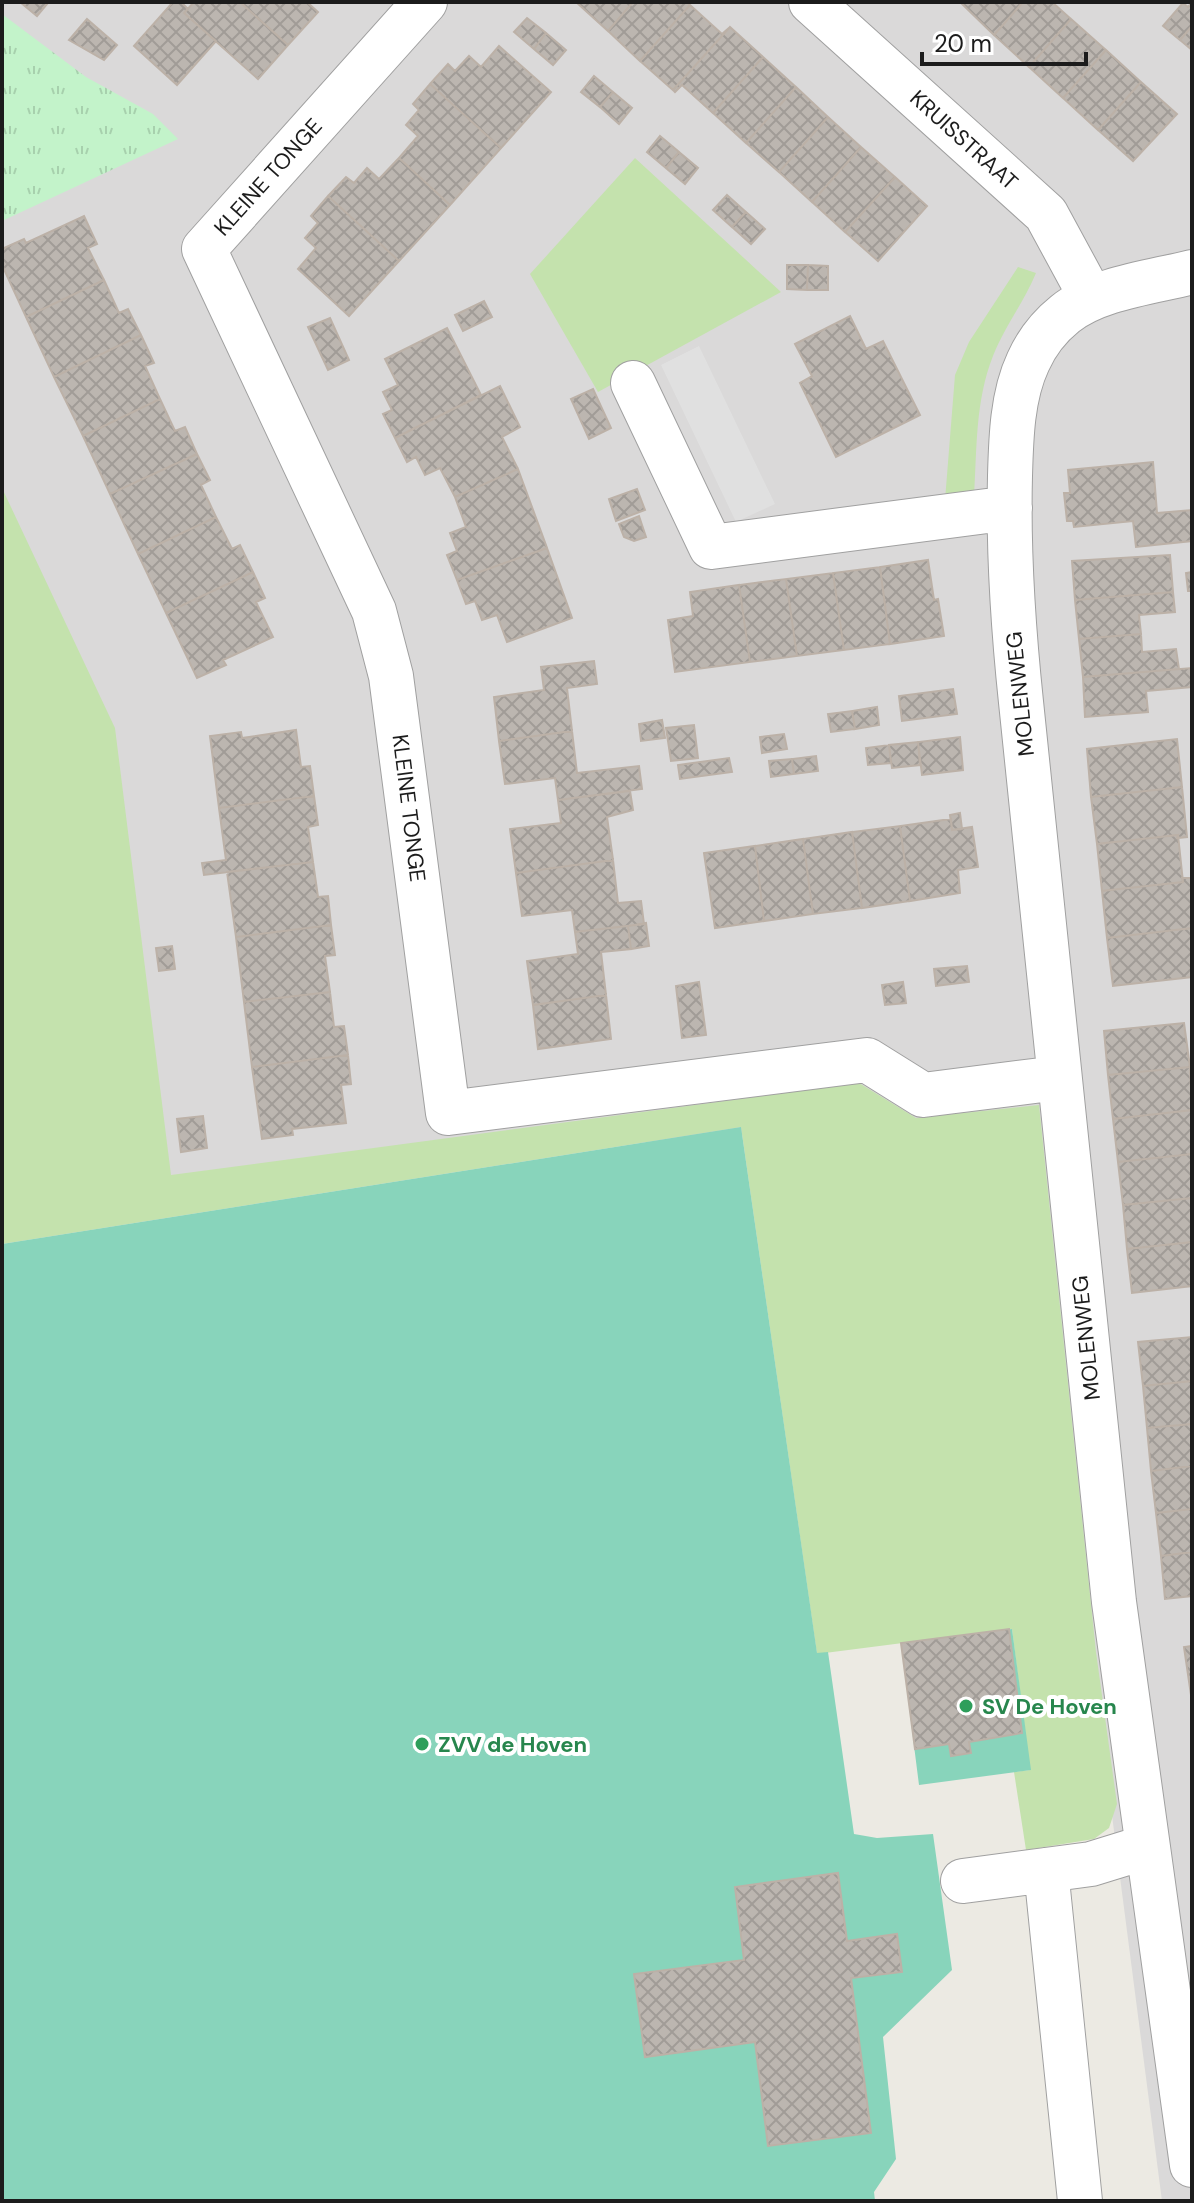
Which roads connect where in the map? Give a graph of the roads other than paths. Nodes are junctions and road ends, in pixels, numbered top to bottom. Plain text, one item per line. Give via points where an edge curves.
1 (425, 2) edge
2 (811, 2) edge
3 (1192, 272) edge
4 (1091, 297) junction
5 (633, 383) dead end
6 (1010, 508) junction
7 (1058, 1078) junction
8 (1146, 1847) junction
9 (1046, 1870) junction
10 (963, 1881) dead end
11 (1192, 2165) edge
12 (1080, 2201) edge

1 - 7 street, KLEINE TONGE via 204,249 374,611 386,652 448,1113 867,1060 923,1095
2 - 4 street, KRUISSTRAAT via 1046,214
3 - 4 street, MOLENWEG
4 - 6 street, MOLENWEG via 1048,330 1027,362 1015,407
5 - 6 street via 711,547
6 - 7 street, MOLENWEG via 1012,609
7 - 8 street, MOLENWEG
8 - 9 street via 1091,1864
8 - 11 street, MOLENWEG
9 - 10 street
9 - 12 street

